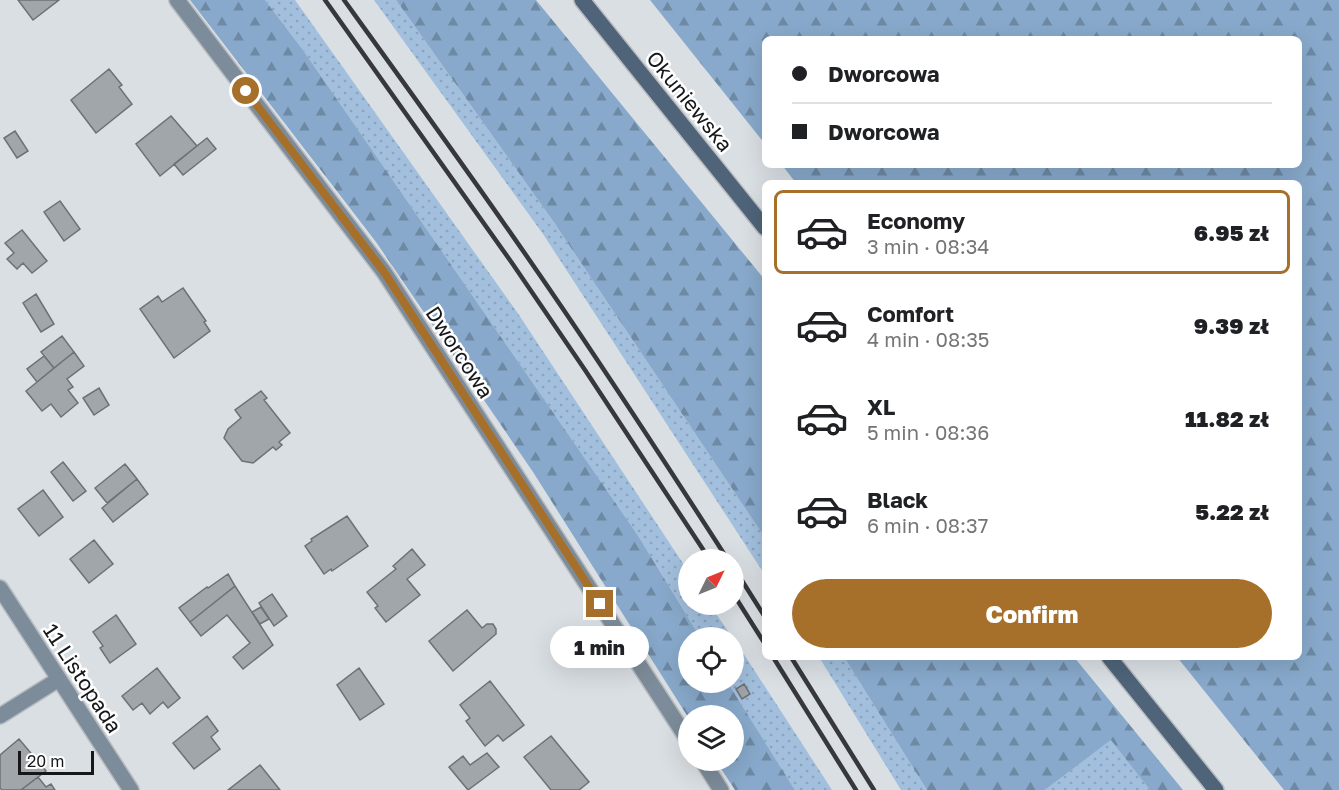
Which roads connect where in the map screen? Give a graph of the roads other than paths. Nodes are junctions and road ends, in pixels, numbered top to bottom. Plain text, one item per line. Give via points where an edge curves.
1 (177, 0) edge
2 (582, 0) edge
3 (762, 224) edge
4 (0, 588) edge
5 (1111, 660) edge
6 (59, 679) junction
7 (0, 716) edge
8 (678, 725) edge
9 (709, 771) edge
10 (131, 790) edge
11 (721, 790) edge
12 (1216, 790) edge

1 - 8 street, Dworcowa via 384,272
2 - 3 main road, Okuniewska
4 - 6 street, 11 Listopada
5 - 12 main road
6 - 7 street
6 - 10 street, 11 Listopada
9 - 11 street

